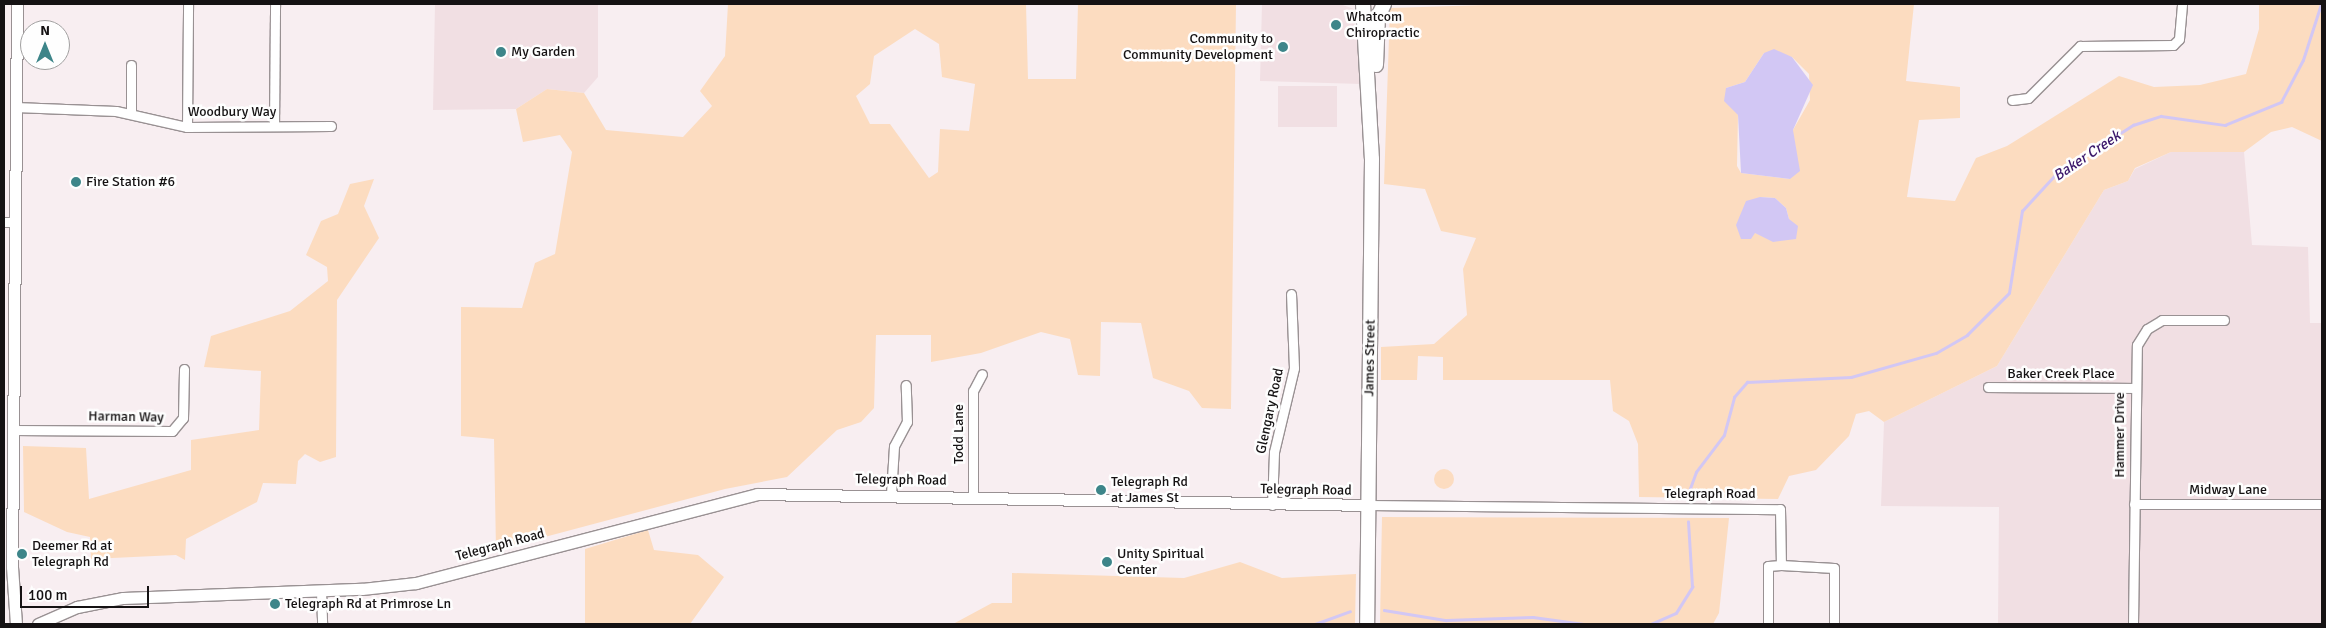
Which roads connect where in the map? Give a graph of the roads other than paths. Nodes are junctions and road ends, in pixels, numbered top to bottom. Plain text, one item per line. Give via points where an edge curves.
1 (17, 4) edge
2 (188, 4) edge
3 (275, 4) edge
4 (1364, 4) edge
5 (1383, 4) edge
6 (2182, 4) edge
7 (131, 66) dead end
8 (1371, 92) junction
9 (2012, 100) dead end
10 (15, 107) junction
11 (130, 112) junction
12 (274, 126) junction
13 (331, 126) dead end
14 (187, 127) junction
15 (9, 222) edge
16 (1291, 294) dead end
17 (2224, 320) dead end
18 (184, 369) dead end
19 (982, 374) dead end
20 (906, 385) dead end
21 (1988, 387) dead end
22 (2134, 388) junction
23 (13, 430) junction
24 (891, 494) junction
25 (973, 496) junction
26 (1272, 504) junction
27 (2134, 504) junction
28 (2322, 504) edge
29 (1368, 505) junction
30 (1781, 564) junction
31 (321, 591) junction
32 (16, 624) edge
33 (38, 624) edge
34 (322, 624) edge
35 (1367, 624) edge
36 (1768, 624) edge
37 (1834, 624) edge
38 (2133, 624) edge

1 - 10 street
2 - 14 street
3 - 12 street
4 - 5 main road
4 - 8 main road, James Street
5 - 8 main road, James Street via 1378,17
6 - 9 street via 2179,39 2173,45 2080,46 2028,98
7 - 11 street
8 - 29 main road, James Street
10 - 11 street, Woodbury Way
10 - 15 street
11 - 14 street, Woodbury Way
12 - 13 street, Woodbury Way
12 - 14 street, Woodbury Way
15 - 23 street
16 - 26 street, Glengary Road via 1294,368 1274,452
17 - 22 street, Hammer Drive via 2162,320 2147,329 2136,345
18 - 23 street, Harman Way via 183,418 172,432
19 - 25 street, Todd Lane via 973,391
20 - 24 street via 907,422 894,446
21 - 22 street, Baker Creek Place
22 - 27 street, Hammer Drive
23 - 32 street
24 - 25 street, Telegraph Road
24 - 31 street, Telegraph Road via 784,492 727,499 416,583
25 - 26 street, Telegraph Road
26 - 29 street, Telegraph Road
27 - 28 street, Midway Lane
27 - 38 street, Hammer Drive
29 - 30 street, Telegraph Road via 1780,509
29 - 35 main road, James Street
30 - 36 street via 1768,566
30 - 37 street via 1834,568
31 - 33 street, Telegraph Road via 123,598 77,607
31 - 34 street

